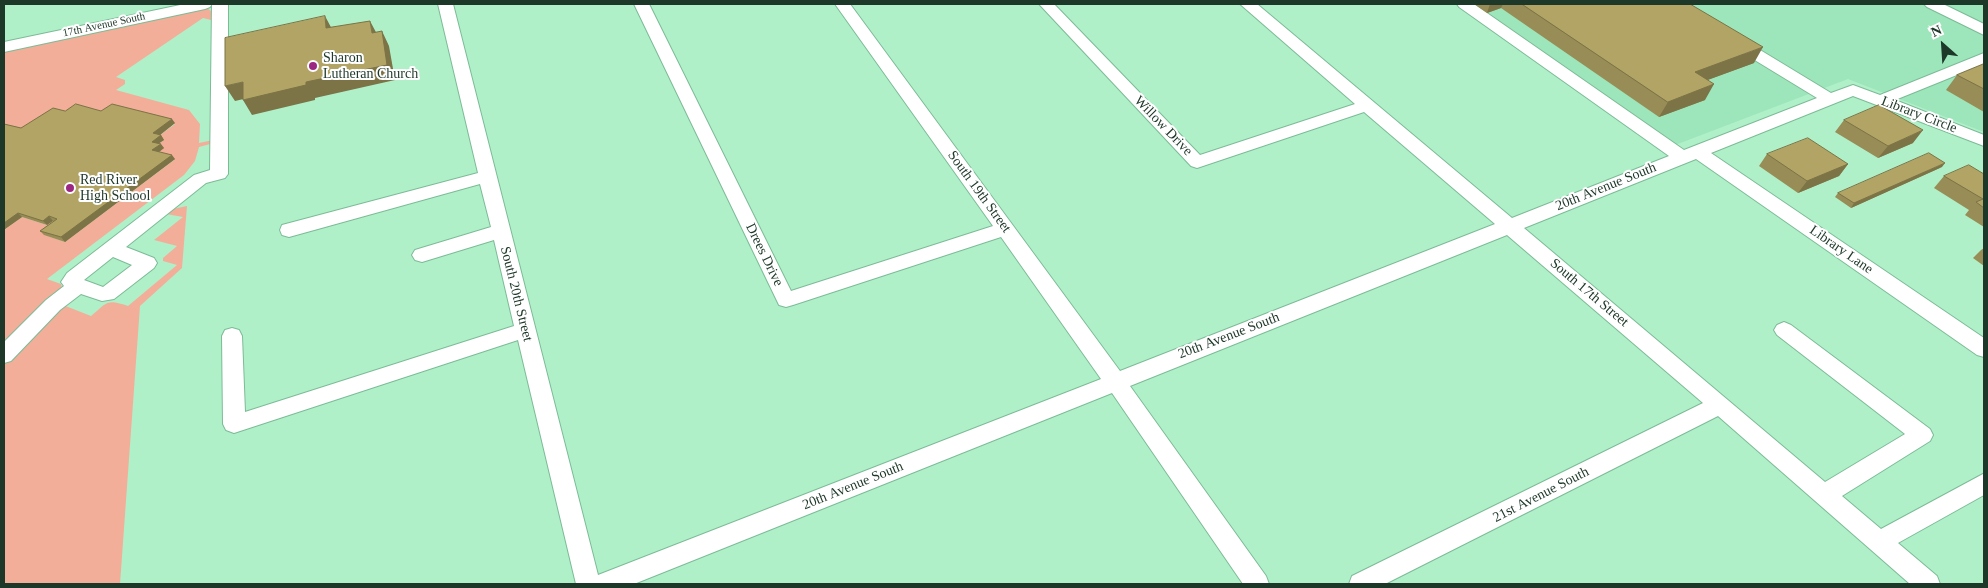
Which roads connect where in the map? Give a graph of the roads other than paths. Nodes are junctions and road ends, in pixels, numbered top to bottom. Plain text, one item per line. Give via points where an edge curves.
1 (205, 4) edge
2 (220, 4) edge
3 (445, 4) edge
4 (641, 4) edge
5 (843, 4) edge
6 (1046, 4) edge
7 (1248, 4) edge
8 (1464, 4) edge
9 (1932, 4) edge
10 (1984, 30) edge
11 (1726, 36) edge
12 (4, 47) edge
13 (1984, 58) edge
14 (1853, 90) joint
15 (1830, 98) junction
16 (1881, 100) junction
17 (1367, 105) junction
18 (1984, 141) edge
19 (1689, 154) junction
20 (487, 176) junction
21 (1510, 226) junction
22 (1005, 228) junction
23 (289, 230) dead end
24 (501, 231) junction
25 (111, 249) junction
26 (422, 255) dead end
27 (78, 286) junction
28 (525, 330) junction
29 (1784, 330) dead end
30 (232, 336) dead end
31 (1984, 350) edge
32 (4, 355) edge
33 (1115, 381) junction
34 (1720, 405) junction
35 (1984, 485) edge
36 (1823, 495) junction
37 (1880, 542) junction
38 (588, 584) edge
39 (606, 584) edge
40 (1257, 584) edge
41 (1361, 584) edge
42 (1928, 584) edge

1 - 12 street, 17th Avenue South
2 - 25 street via 219,174 200,179
3 - 20 street, South 20th Street
4 - 22 street, Drees Drive via 786,300
5 - 22 street, South 19th Street
6 - 17 street, Willow Drive via 1197,162
7 - 17 street, South 17th Street
8 - 19 street, Library Lane
9 - 10 street
11 - 15 street
13 - 16 street
14 - 15 street, 20th Avenue South
14 - 16 street, Library Circle
15 - 19 street, 20th Avenue South
16 - 18 street, Library Circle
17 - 21 street, South 17th Street
19 - 21 street, 20th Avenue South
19 - 31 street, Library Lane
20 - 23 street
20 - 24 street, South 20th Street
21 - 33 street, 20th Avenue South
21 - 34 street, South 17th Street
22 - 33 street, South 19th Street
24 - 26 street
24 - 28 street, South 20th Street
25 - 27 street via 74,278 71,282
25 - 27 street via 147,263 107,294
27 - 32 street
28 - 30 street via 234,424
28 - 38 street, South 20th Street
29 - 36 street via 1922,435
33 - 39 street, 20th Avenue South
33 - 40 street, South 19th Street
34 - 36 street, South 17th Street
34 - 41 street, 21st Avenue South
35 - 37 street
36 - 37 street, South 17th Street
37 - 42 street, South 17th Street

